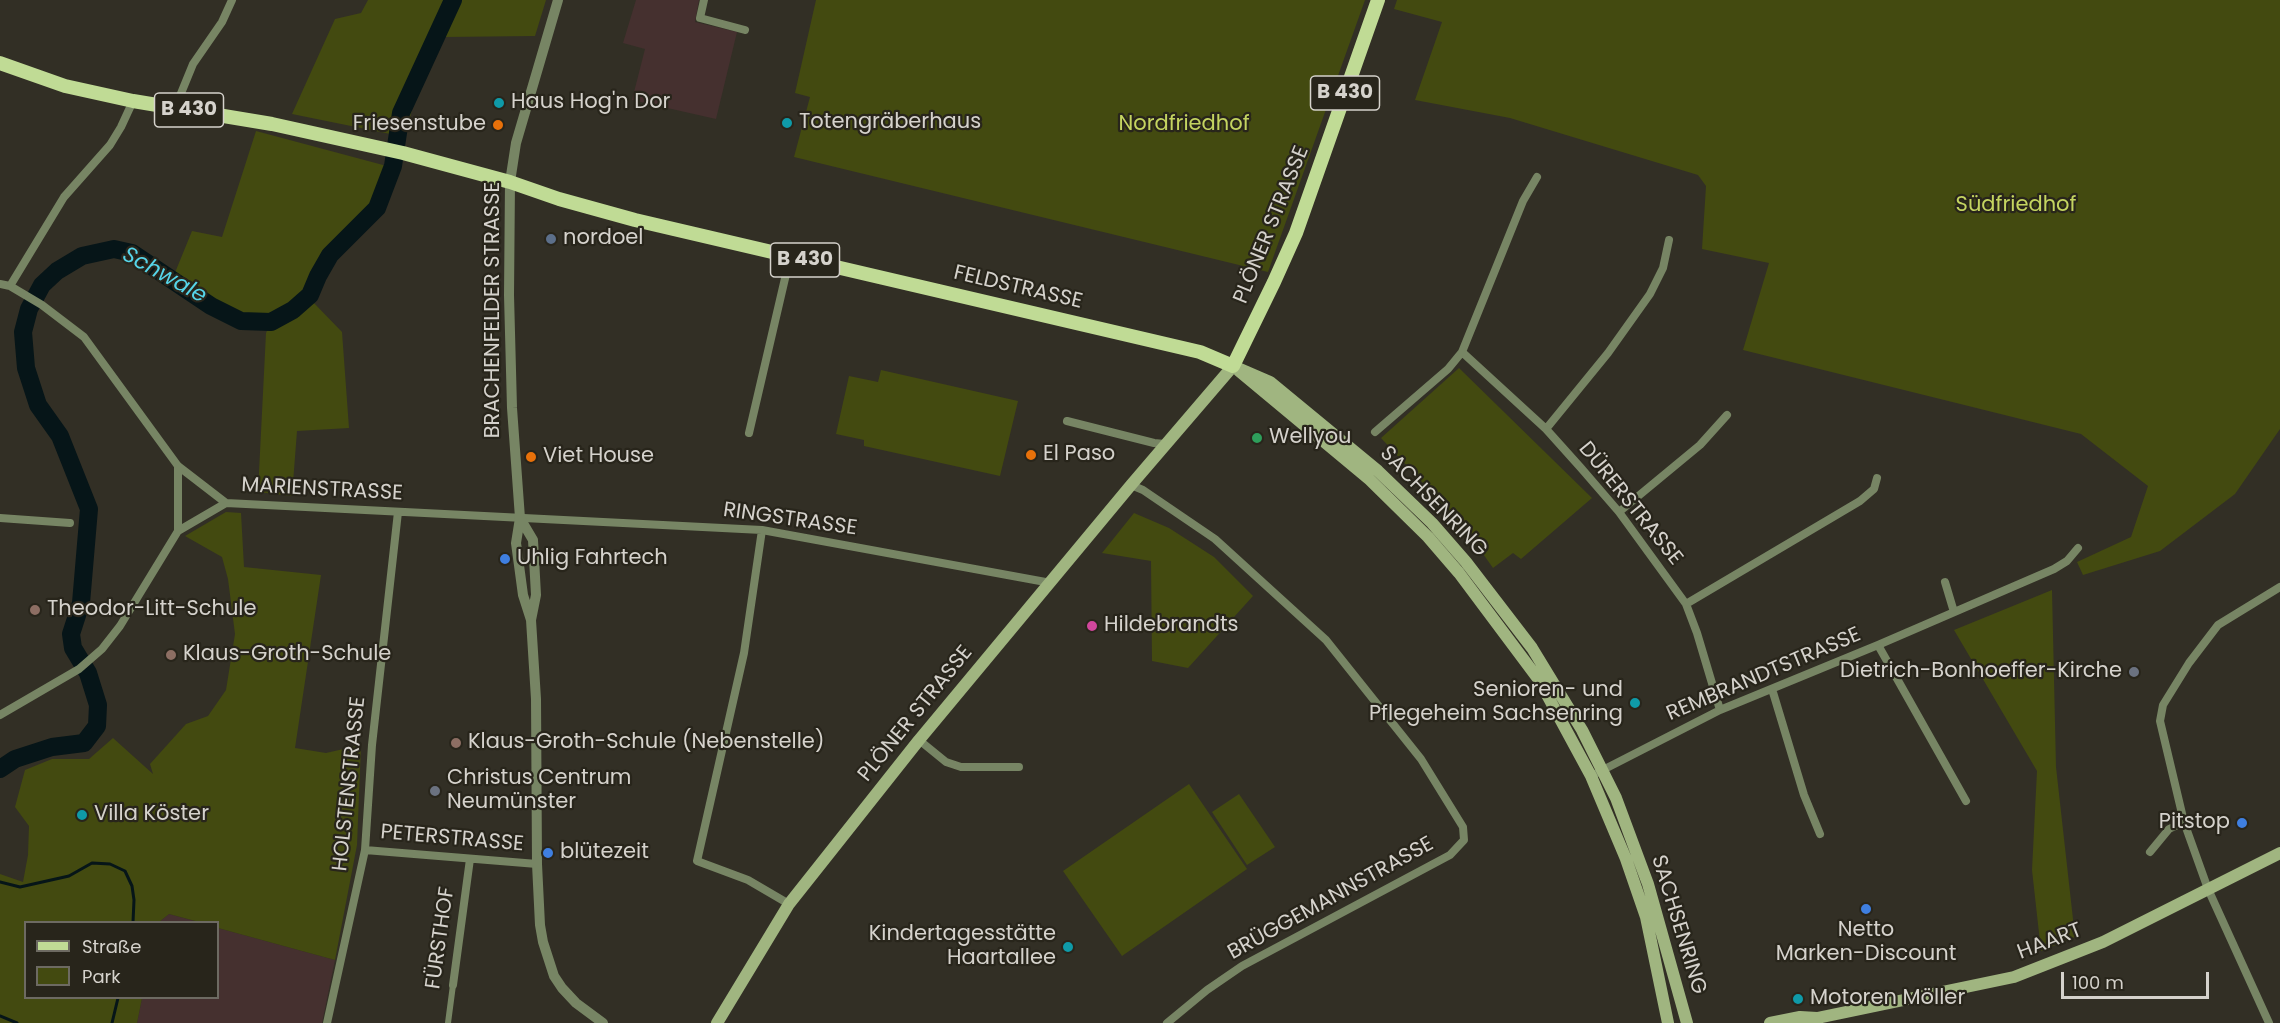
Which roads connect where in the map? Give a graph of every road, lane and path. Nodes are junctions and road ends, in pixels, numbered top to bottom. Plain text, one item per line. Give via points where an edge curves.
1 (231, 0) edge
2 (558, 0) edge
3 (704, 0) edge
4 (1378, 0) edge
5 (745, 30) dead end
6 (0, 63) edge
7 (133, 101) junction
8 (175, 108) junction
9 (1537, 177) dead end
10 (510, 182) junction
11 (1669, 240) dead end
12 (790, 257) junction
13 (0, 284) edge
14 (10, 286) junction
15 (1462, 352) junction
16 (1233, 366) junction
17 (1726, 415) dead end
18 (1067, 421) dead end
19 (1546, 429) junction
20 (1375, 432) dead end
21 (749, 433) dead end
22 (1165, 444) junction
23 (178, 466) junction
24 (1877, 478) dead end
25 (1131, 485) junction
26 (226, 503) junction
27 (398, 512) junction
28 (1619, 513) junction
29 (0, 518) edge
30 (520, 518) junction
31 (70, 523) dead end
32 (762, 530) junction
33 (178, 531) junction
34 (2078, 548) dead end
35 (1945, 582) dead end
36 (1051, 583) junction
37 (2280, 587) edge
38 (1686, 604) junction
39 (1954, 612) junction
40 (531, 620) junction
41 (1878, 645) junction
42 (1772, 689) junction
43 (1720, 710) junction
44 (0, 715) edge
45 (919, 740) junction
46 (1019, 767) dead end
47 (1597, 773) junction
48 (1966, 801) dead end
49 (2184, 822) junction
50 (1820, 834) dead end
51 (364, 850) junction
52 (2150, 852) dead end
53 (2280, 853) edge
54 (470, 859) junction
55 (537, 864) junction
56 (2208, 889) junction
57 (789, 904) junction
58 (453, 985) joint
59 (1814, 1021) edge
60 (327, 1023) edge
61 (448, 1023) edge
62 (603, 1023) edge
63 (717, 1023) edge
64 (1167, 1023) edge
65 (1668, 1023) edge
66 (1687, 1023) edge
67 (1770, 1023) edge
68 (2269, 1023) edge

1 - 8 street via 222,22 193,64
2 - 10 street, BRACHENFELDER STRASSE via 519,131
3 - 5 street via 699,18
4 - 16 main road, PLÖNER STRASSE / B 430 via 1296,233
6 - 7 main road, B 430 via 65,86
7 - 8 main road, B 430
7 - 14 street via 122,127 64,197
8 - 10 main road, B 430 via 381,148
9 - 15 street via 1523,201
10 - 12 main road, FELDSTRASSE / B 430 via 635,220
10 - 30 street, BRACHENFELDER STRASSE via 512,408
11 - 19 street via 1663,268 1650,294
12 - 16 main road, FELDSTRASSE / B 430 via 1200,352
12 - 21 street
13 - 14 street, MARIENSTRASSE
14 - 23 street, MARIENSTRASSE via 84,337
15 - 19 street, DÜRERSTRASSE
15 - 20 street via 1448,369
16 - 22 main road, PLÖNER STRASSE
16 - 47 main road, SACHSENRING via 1370,480 1436,546 1521,653
17 - 28 street via 1700,445
18 - 22 street
19 - 28 street, DÜRERSTRASSE
22 - 25 main road, PLÖNER STRASSE
23 - 26 street, MARIENSTRASSE
23 - 33 street
24 - 38 street via 1874,489 1860,501
25 - 36 main road, PLÖNER STRASSE
25 - 64 street, BRÜGGEMANNSTRASSE via 1215,539 1326,640 1421,759 1463,827 1464,840 1450,855 1242,966
26 - 27 street, MARIENSTRASSE
26 - 33 street
27 - 30 street, MARIENSTRASSE
27 - 51 street, HOLSTENSTRASSE
28 - 38 street, DÜRERSTRASSE
29 - 31 street
30 - 32 street, RINGSTRASSE
30 - 40 street, BRACHENFELDER STRASSE via 516,543 523,595
30 - 40 street, BRACHENFELDER STRASSE via 533,540 536,595
32 - 36 street, RINGSTRASSE
32 - 57 street via 744,653 697,861 748,880
33 - 44 street via 109,642 79,669
34 - 39 street, REMBRANDTSTRASSE via 2054,569
35 - 39 street
36 - 45 main road, PLÖNER STRASSE
37 - 49 street via 2218,624 2163,705 2160,721
38 - 43 street, DÜRERSTRASSE
39 - 41 street, REMBRANDTSTRASSE
40 - 55 street, BRACHENFELDER STRASSE via 536,699
41 - 42 street, REMBRANDTSTRASSE
41 - 48 street
42 - 43 street, REMBRANDTSTRASSE
42 - 50 street
43 - 47 street, REMBRANDTSTRASSE
45 - 46 street via 945,762 961,767
45 - 57 main road, PLÖNER STRASSE
47 - 65 main road, SACHSENRING via 1646,917
47 - 66 main road, SACHSENRING via 1616,798 1648,884
49 - 52 street via 2169,829
49 - 56 street
51 - 54 street, PETERSTRASSE
51 - 60 street, HOLSTENSTRASSE
53 - 56 main road, HAART
54 - 55 street, PETERSTRASSE
54 - 58 street, FÜRSTHOF
55 - 62 street, BRACHENFELDER STRASSE via 540,925 554,976 576,1003
56 - 59 main road, HAART via 2095,946 2014,976
56 - 68 street
57 - 63 main road, PLÖNER STRASSE
58 - 61 street, FÜRSTHOF
59 - 67 main road, HAART via 1800,1017

